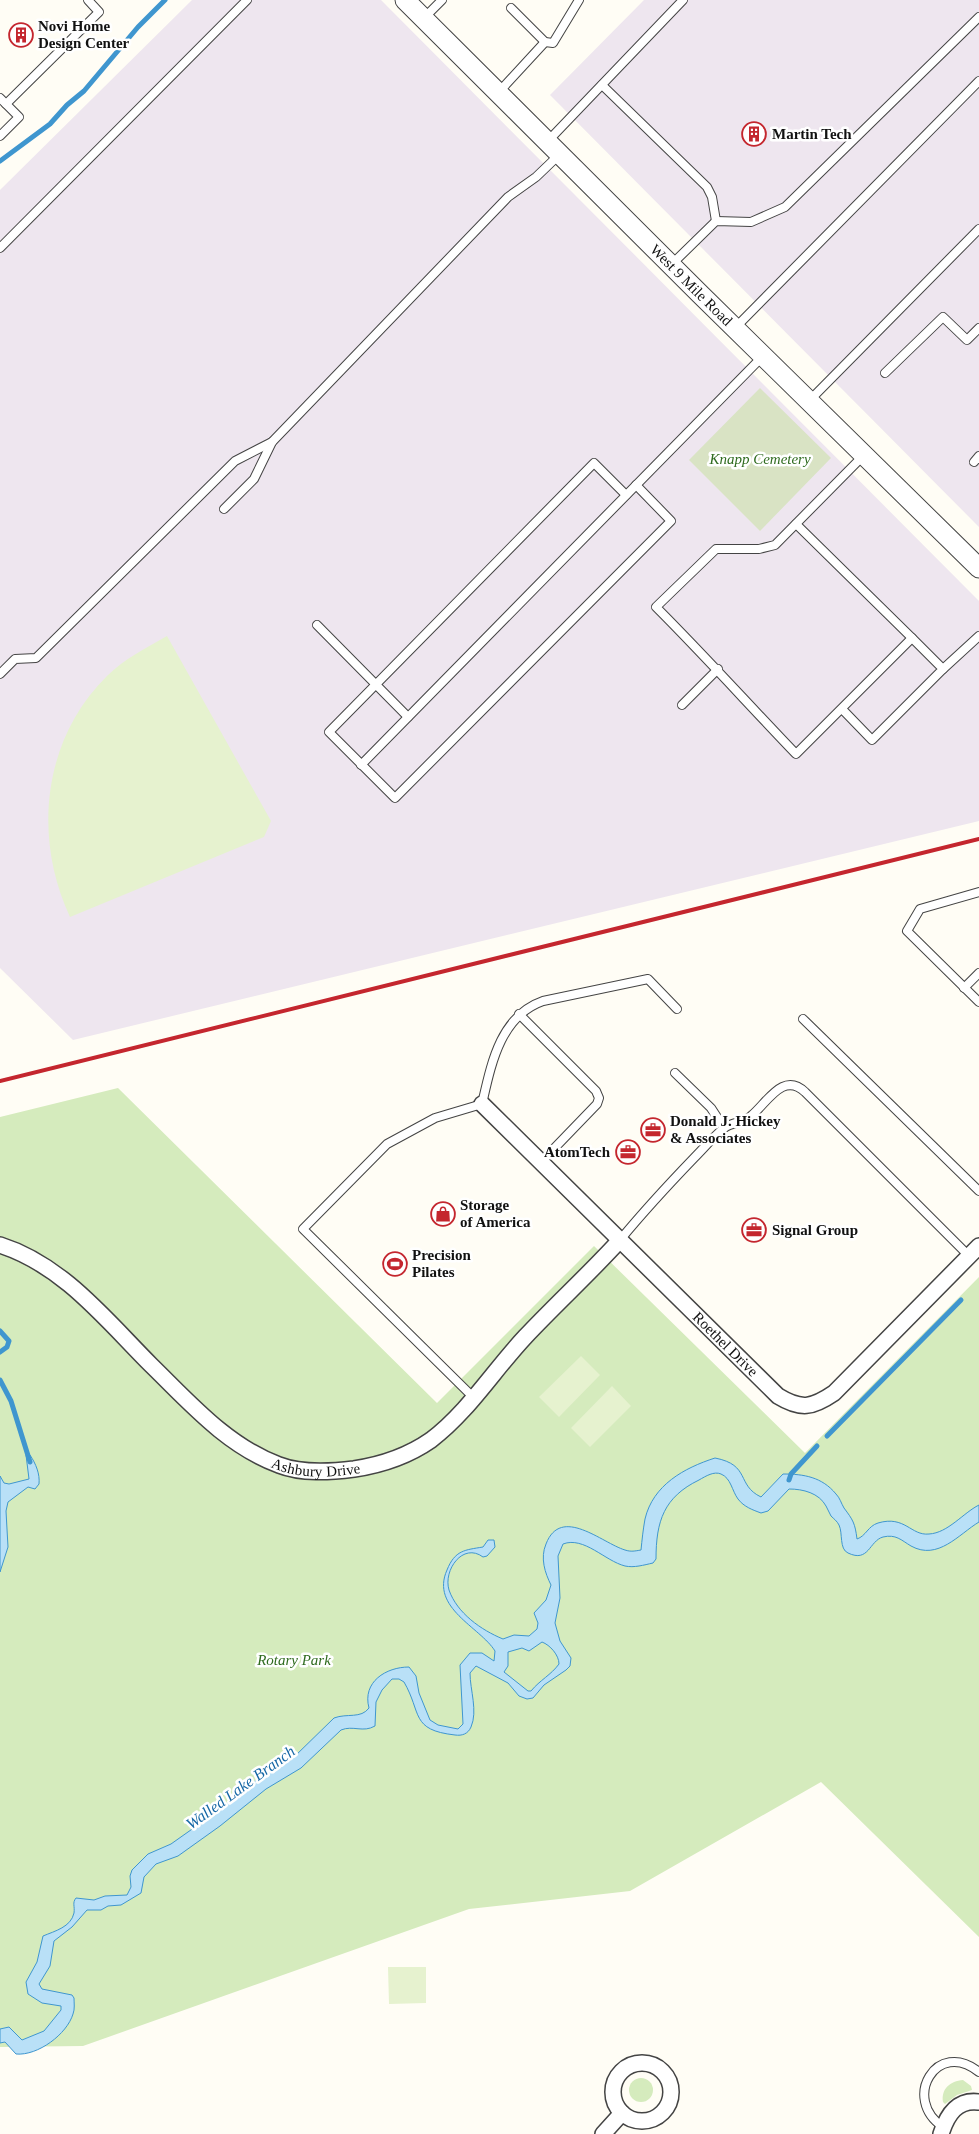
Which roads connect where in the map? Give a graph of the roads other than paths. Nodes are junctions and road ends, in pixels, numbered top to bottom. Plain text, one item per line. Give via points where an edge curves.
1 (88, 0) edge
2 (247, 0) edge
3 (405, 0) edge
4 (442, 0) edge
5 (579, 0) edge
6 (683, 0) edge
7 (511, 8) dead end
8 (979, 17) edge
9 (424, 18) junction
10 (545, 42) junction
11 (979, 81) edge
12 (602, 85) junction
13 (498, 93) junction
14 (0, 98) edge
15 (6, 104) junction
16 (0, 136) edge
17 (553, 148) junction
18 (716, 220) junction
19 (979, 229) edge
20 (0, 248) edge
21 (671, 265) junction
22 (735, 328) junction
23 (979, 328) edge
24 (763, 356) junction
25 (885, 374) dead end
26 (809, 401) junction
27 (272, 442) junction
28 (864, 455) junction
29 (636, 485) junction
30 (626, 495) junction
31 (224, 510) dead end
32 (796, 524) junction
33 (979, 568) edge
34 (317, 625) dead end
35 (979, 636) edge
36 (912, 638) junction
37 (718, 669) junction
38 (943, 669) junction
39 (0, 674) edge
40 (376, 684) junction
41 (682, 705) dead end
42 (842, 709) junction
43 (408, 717) junction
44 (361, 765) junction
45 (979, 892) edge
46 (979, 973) edge
47 (964, 988) junction
48 (979, 1002) edge
49 (677, 1009) dead end
50 (519, 1014) junction
51 (804, 1019) dead end
52 (675, 1073) dead end
53 (482, 1104) junction
54 (724, 1128) junction
55 (541, 1162) junction
56 (979, 1191) edge
57 (620, 1240) junction
58 (0, 1245) edge
59 (974, 1251) edge
60 (473, 1397) junction
61 (979, 2072) edge
62 (979, 2102) edge
63 (622, 2113) dead end
64 (942, 2131) edge
65 (603, 2134) edge

1 - 15 lane via 99,12
2 - 20 lane
3 - 9 street, West 9 Mile Road
4 - 9 lane
5 - 10 lane via 553,43
6 - 12 lane
7 - 10 lane
8 - 18 lane via 785,207 751,222
9 - 13 street, West 9 Mile Road
10 - 13 lane
11 - 22 lane
12 - 17 lane
12 - 18 lane via 706,187 712,197
13 - 17 street, West 9 Mile Road
14 - 15 lane
15 - 16 lane via 20,117
17 - 21 street, West 9 Mile Road
17 - 27 lane via 536,178 508,197
18 - 21 lane
19 - 26 lane
21 - 22 street, West 9 Mile Road
22 - 24 street, West 9 Mile Road
23 - 25 lane via 967,340 943,317
24 - 26 street, West 9 Mile Road
24 - 29 lane
26 - 28 street, West 9 Mile Road
27 - 31 lane via 254,479
27 - 39 lane via 235,461 36,658 15,659
28 - 32 lane
28 - 33 street, West 9 Mile Road
29 - 30 lane
29 - 44 lane via 671,521 395,798
30 - 40 lane via 594,463
30 - 43 lane
32 - 36 lane
32 - 37 lane via 770,547 716,549 656,607
34 - 40 lane
35 - 38 lane
36 - 38 lane
36 - 42 lane
37 - 41 lane
37 - 42 lane via 796,754
38 - 42 lane via 872,740
40 - 43 lane
40 - 44 lane via 329,732
43 - 44 lane
45 - 47 lane via 920,909 907,931
46 - 47 lane
47 - 48 lane
49 - 50 lane via 648,979 543,1001
50 - 53 lane via 493,1058
50 - 55 lane via 599,1098 597,1104
51 - 56 lane
52 - 54 lane via 711,1108
53 - 55 street, Roethel Drive
53 - 60 lane via 435,1118 387,1144 303,1229
54 - 57 lane via 654,1199
54 - 59 lane via 750,1117 785,1085 799,1086
55 - 57 street, Roethel Drive
57 - 59 street, Roethel Drive via 778,1396 791,1404 805,1407 834,1393
57 - 60 street, Ashbury Drive via 525,1337
58 - 60 street, Ashbury Drive via 46,1266 76,1290 234,1442 280,1466 337,1471 394,1460 431,1440
61 - 64 lane via 967,2064 952,2061 943,2063 929,2077 924,2091 926,2107
62 - 64 street via 962,2104 952,2111
63 - 65 street

